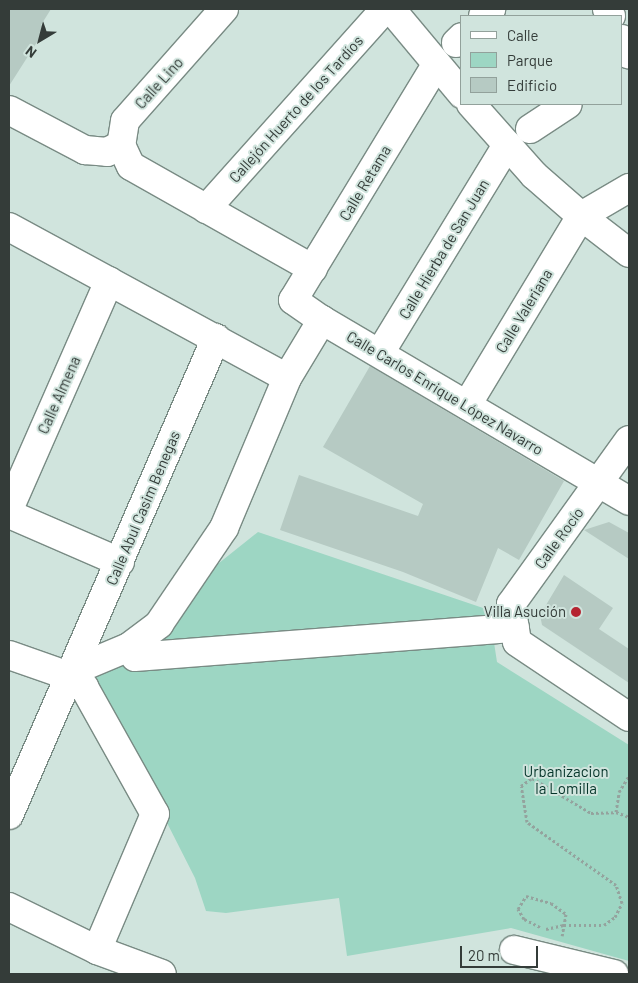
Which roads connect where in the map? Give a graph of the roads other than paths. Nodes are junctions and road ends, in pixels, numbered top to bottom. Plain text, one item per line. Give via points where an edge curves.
1 (224, 9) edge
2 (385, 9) edge
3 (391, 9) edge
4 (623, 41) edge
5 (629, 55) edge
6 (436, 65) junction
7 (460, 92) edge
8 (472, 105) edge
9 (566, 105) edge
10 (9, 110) edge
11 (530, 129) dead end
12 (507, 144) junction
13 (126, 155) junction
14 (629, 188) edge
15 (206, 209) junction
16 (581, 216) junction
17 (9, 227) edge
18 (629, 253) edge
19 (313, 270) junction
20 (110, 281) junction
21 (293, 300) joint
22 (322, 320) junction
23 (216, 338) junction
24 (380, 352) junction
25 (287, 378) junction
26 (467, 405) junction
27 (629, 440) edge
28 (598, 484) junction
29 (629, 501) edge
30 (9, 509) edge
31 (9, 514) edge
32 (120, 562) junction
33 (516, 635) junction
34 (9, 655) edge
35 (135, 657) dead end
36 (71, 674) junction
37 (629, 717) edge
38 (9, 815) edge
39 (9, 906) edge
40 (97, 950) junction
41 (514, 950) dead end
42 (162, 974) edge
43 (614, 974) edge

1 - 13 street, Calle Lino via 124,121
2 - 15 street, Callejón Huerto de los Tardíos
3 - 6 street
4 - 5 street
6 - 7 street
6 - 19 street, Calle Retama
8 - 12 street
9 - 11 street
10 - 13 street via 86,150
12 - 16 street via 534,175
12 - 24 street, Calle Hierba de San Juan
13 - 15 street
14 - 16 street
15 - 19 street
16 - 18 street
16 - 26 street, Calle Valeriana
17 - 20 street
19 - 21 street, Calle Retama
20 - 23 street
20 - 30 street, Calle Almena
21 - 22 street, Calle Carlos Enrique López Navarro
22 - 24 street, Calle Carlos Enrique López Navarro
22 - 25 street
23 - 25 street
23 - 32 street, Calle Abul Casim Benegas
24 - 26 street, Calle Carlos Enrique López Navarro
25 - 36 street via 224,528 159,624 129,648
26 - 28 street, Calle Carlos Enrique López Navarro
27 - 28 street, Calle Rocío
28 - 29 street, Calle Carlos Enrique López Navarro
28 - 33 street, Calle Rocío via 511,604
31 - 32 street
32 - 36 street, Calle Abul Casim Benegas
33 - 35 street
33 - 37 street
34 - 36 street
36 - 38 street, Calle Abul Casim Benegas
36 - 40 street via 84,687 155,814
39 - 40 street
40 - 42 street
41 - 43 street

